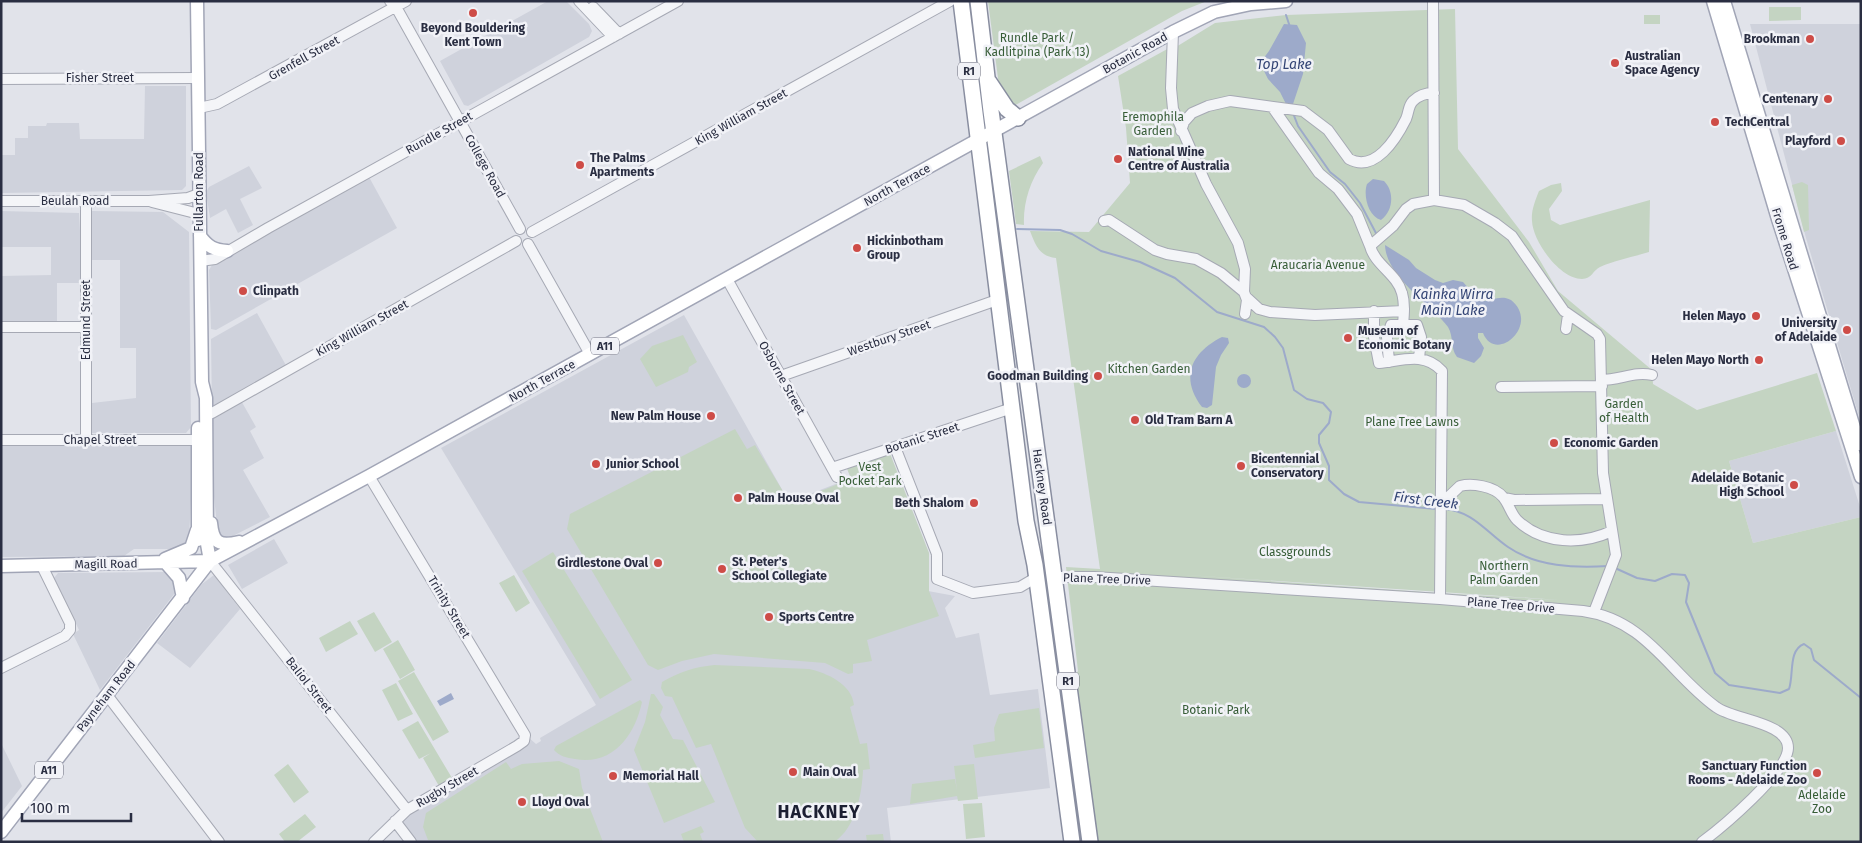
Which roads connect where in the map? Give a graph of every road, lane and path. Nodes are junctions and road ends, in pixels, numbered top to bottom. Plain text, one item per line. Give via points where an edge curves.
1 (197, 1) edge
2 (406, 1) edge
3 (579, 1) edge
4 (587, 1) edge
5 (678, 1) edge
6 (950, 1) edge
7 (961, 1) edge
8 (978, 1) edge
9 (1286, 1) edge
10 (1433, 1) edge
11 (1713, 1) edge
12 (1724, 1) edge
13 (393, 4) edge
14 (1174, 32) junction
15 (616, 36) junction
16 (198, 78) junction
17 (1, 79) edge
18 (986, 79) junction
19 (1434, 93) junction
20 (199, 108) junction
21 (1273, 108) junction
22 (1195, 111) junction
23 (1174, 113) junction
24 (1018, 118) junction
25 (460, 122) junction
26 (1181, 131) junction
27 (994, 132) junction
28 (978, 140) junction
29 (199, 194) junction
30 (1434, 195) junction
31 (1, 201) edge
32 (86, 201) junction
33 (149, 201) junction
34 (199, 214) junction
35 (1104, 221) dead end
36 (520, 229) junction
37 (532, 232) junction
38 (200, 236) junction
39 (516, 240) junction
40 (1376, 240) junction
41 (528, 244) junction
42 (227, 251) junction
43 (200, 261) junction
44 (1011, 262) junction
45 (727, 279) junction
46 (995, 280) junction
47 (1245, 294) junction
48 (997, 300) junction
49 (1374, 311) junction
50 (1404, 311) junction
51 (1245, 314) dead end
52 (1568, 315) junction
53 (1403, 324) junction
54 (1, 327) edge
55 (86, 327) junction
56 (1566, 329) dead end
57 (590, 354) junction
58 (1419, 359) junction
59 (1389, 362) junction
60 (1652, 375) dead end
61 (781, 376) junction
62 (202, 382) junction
63 (1602, 383) junction
64 (1501, 387) dead end
65 (1012, 408) junction
66 (207, 416) junction
67 (1, 440) edge
68 (86, 440) junction
69 (198, 440) junction
70 (894, 447) junction
71 (1861, 451) edge
72 (834, 472) joint
73 (369, 476) junction
74 (1861, 477) edge
75 (207, 494) junction
76 (1504, 498) junction
77 (1607, 500) junction
78 (1441, 508) junction
79 (198, 526) junction
80 (1612, 531) junction
81 (254, 539) junction
82 (210, 561) junction
83 (150, 563) junction
84 (166, 563) junction
85 (1, 566) edge
86 (42, 566) junction
87 (1055, 577) junction
88 (1037, 578) junction
89 (1020, 587) junction
90 (1039, 593) junction
91 (184, 598) junction
92 (1440, 599) junction
93 (1594, 612) junction
94 (1, 668) edge
95 (107, 695) junction
96 (1054, 697) junction
97 (525, 739) joint
98 (406, 810) junction
99 (395, 821) junction
100 (1, 832) edge
101 (218, 842) edge
102 (374, 842) edge
103 (411, 842) edge
104 (1072, 842) edge
105 (1090, 842) edge
106 (1702, 842) edge

1 - 16 main road, Fullarton Road
2 - 13 street, Grenfell Street
3 - 15 street
4 - 15 street
5 - 15 street, Rundle Street
6 - 37 street, King William Street
7 - 28 highway, R1
8 - 18 highway, R1
9 - 14 main road, Botanic Road via 1214,12
10 - 19 street
11 - 74 main road, Frome Road via 1778,219
12 - 71 main road, Frome Road
13 - 20 street, Grenfell Street via 225,100
13 - 25 street, College Road
14 - 23 street via 1171,89
14 - 24 main road, Botanic Road
15 - 25 street, Rundle Street
16 - 17 street, Fisher Street
16 - 20 main road, Fullarton Road
18 - 24 highway via 1007,109
18 - 27 highway, R1
19 - 21 street via 1414,99 1405,120 1385,149 1375,160 1364,163 1349,159 1325,126 1303,111
19 - 30 street
20 - 29 main road, Fullarton Road
21 - 22 street via 1234,101
21 - 40 street via 1319,173 1338,189
22 - 23 street
22 - 26 street via 1186,119
23 - 26 street
24 - 27 main road, Botanic Road
25 - 36 street, College Road
25 - 42 street, Rundle Street
26 - 47 street via 1238,243 1245,269
27 - 28 main road, A11
27 - 44 highway, Hackney Road / R1
28 - 45 main road, North Terrace / A11
28 - 46 highway, Hackney Road / R1
29 - 33 street, Beulah Road
29 - 34 main road, Fullarton Road
30 - 40 street via 1410,206
30 - 52 street via 1464,205 1506,232 1519,244
31 - 32 street, Beulah Road
32 - 33 street, Beulah Road
32 - 55 street, Edmund Street
33 - 34 street, Beulah Road
34 - 38 main road, Fullarton Road
35 - 47 street via 1109,220 1160,252 1201,261 1228,278
36 - 37 street
36 - 39 street via 516,232
37 - 41 street via 532,240
38 - 42 main road via 207,246
38 - 43 main road, Fullarton Road
39 - 41 street via 520,244
39 - 66 street, King William Street
40 - 50 street via 1375,258 1400,287
41 - 57 street
42 - 43 street, Rundle Street via 215,259
43 - 62 main road, Fullarton Road
44 - 46 highway
44 - 87 highway, Hackney Road / R1
45 - 57 main road, North Terrace / A11
45 - 61 street, Osborne Street
46 - 48 highway, Hackney Road / R1
47 - 49 street via 1259,309 1270,312 1314,315
47 - 51 street
48 - 61 street, Westbury Street
48 - 65 highway, Hackney Road / R1
49 - 50 street
49 - 59 street via 1379,363
50 - 53 street
52 - 56 street
52 - 63 street via 1600,339
53 - 58 street via 1417,325
53 - 59 street via 1391,325 1388,333
54 - 55 street
55 - 68 street, Edmund Street
57 - 73 main road, North Terrace / A11
58 - 59 street via 1407,357
58 - 78 street via 1442,370
60 - 63 street via 1639,372
61 - 72 street, Osborne Street
62 - 66 main road, Fullarton Road
62 - 69 main road, Fullarton Road via 198,399
63 - 64 street
63 - 77 street via 1603,473
65 - 70 street, Botanic Street
65 - 88 highway, Hackney Road / R1 via 1026,521
66 - 69 main road
66 - 75 main road, Fullarton Road
67 - 68 street, Chapel Street
68 - 69 street, Chapel Street
69 - 79 main road, Fullarton Road
70 - 72 street, Botanic Street
70 - 89 street via 936,554 937,579 973,593
73 - 81 main road, North Terrace / A11
73 - 97 street, Trinity Street via 524,731
75 - 81 main road via 212,534 217,542 226,545
75 - 82 main road, Fullarton Road
76 - 77 street
76 - 78 street via 1490,489 1463,486 1453,490
76 - 80 street via 1520,522 1555,539 1582,541
77 - 80 street
78 - 92 street
79 - 82 main road, Fullarton Road via 198,546
79 - 83 main road via 191,548
80 - 93 street via 1616,556
81 - 82 main road, North Terrace / A11
82 - 84 main road, Magill Road
82 - 91 main road, Payneham Road / A11
82 - 98 street, Baliol Street
83 - 84 main road, Magill Road
83 - 86 main road, Magill Road
84 - 91 main road via 179,578
85 - 86 main road, Magill Road
86 - 94 street via 70,622 70,630 65,636
87 - 92 street, Plane Tree Drive
87 - 96 highway via 1048,583 1059,675
87 - 105 highway, Hackney Road / R1
88 - 89 street
88 - 90 highway, Hackney Road / R1
89 - 90 street
90 - 96 highway, Hackney Road / R1
91 - 95 main road, Payneham Road / A11
92 - 93 street, Plane Tree Drive
93 - 106 street, Plane Tree Drive via 1644,638 1715,707 1734,717 1776,729 1785,739 1787,752 1760,792
95 - 100 main road, Payneham Road / A11
95 - 101 street
96 - 104 highway, Hackney Road / R1
97 - 98 street, Rugby Street
98 - 99 street, Rugby Street
99 - 102 street, Rugby Street
99 - 103 street

